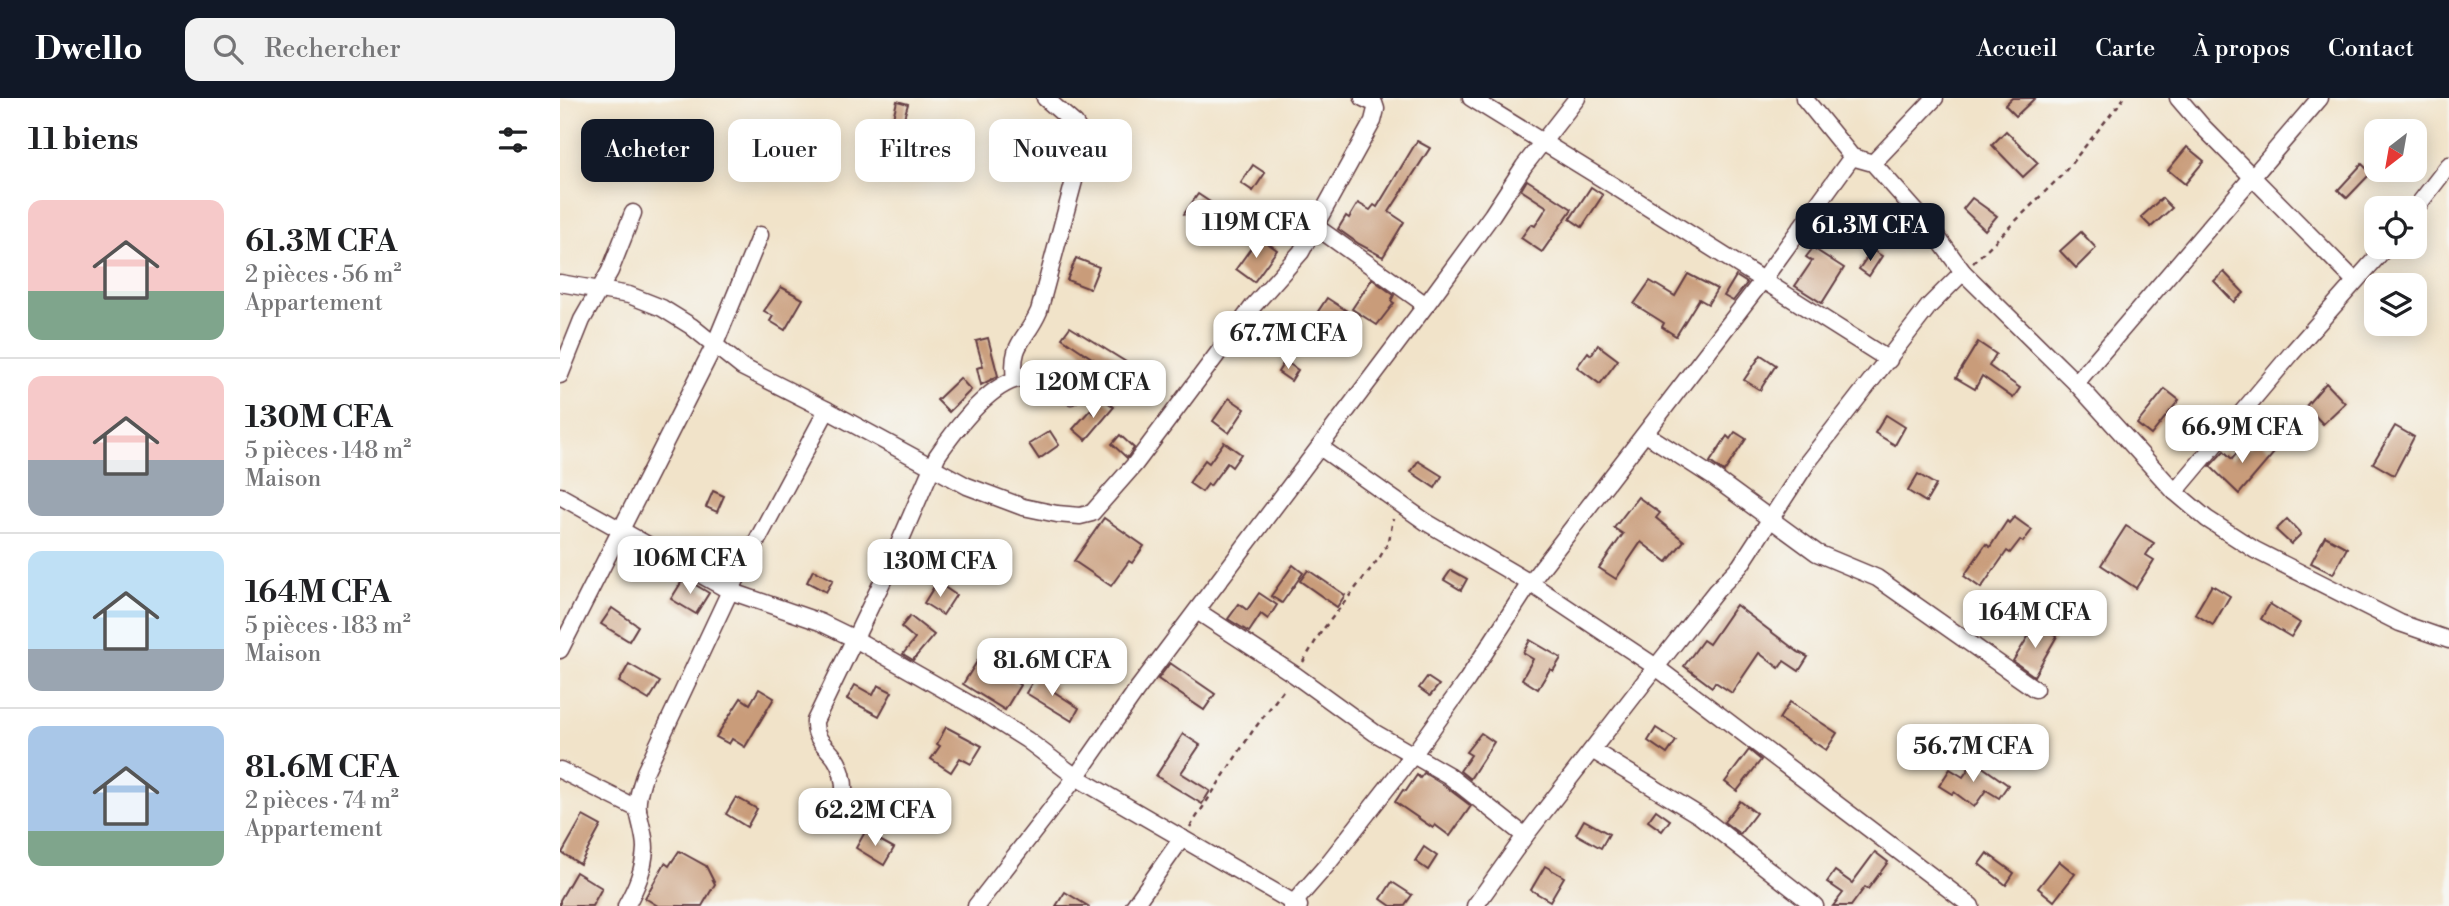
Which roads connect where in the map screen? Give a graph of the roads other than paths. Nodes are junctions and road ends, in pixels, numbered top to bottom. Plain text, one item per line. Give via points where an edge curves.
1 (1045, 98) edge
2 (1363, 98) edge
3 (1471, 98) edge
4 (1577, 98) edge
5 (1804, 98) edge
6 (1935, 98) edge
7 (2178, 98) edge
8 (2320, 98) edge
9 (1543, 141) junction
10 (1852, 157) junction
11 (1873, 163) junction
12 (2449, 165) edge
13 (2254, 177) junction
14 (2425, 196) edge
15 (633, 213) dead end
16 (1315, 226) junction
17 (760, 235) dead end
18 (2375, 259) edge
19 (1963, 272) junction
20 (1762, 281) junction
21 (2354, 281) junction
22 (564, 285) edge
23 (600, 289) junction
24 (1426, 305) junction
25 (585, 314) junction
26 (715, 344) junction
27 (1889, 360) junction
28 (560, 374) edge
29 (1015, 379) junction
30 (2076, 383) junction
31 (1071, 396) dead end
32 (827, 410) junction
33 (1646, 434) junction
34 (1320, 447) junction
35 (931, 468) junction
36 (2175, 492) junction
37 (560, 496) edge
38 (1770, 518) junction
39 (620, 528) junction
40 (1531, 583) junction
41 (730, 591) junction
42 (1198, 611) junction
43 (855, 639) junction
44 (2449, 640) edge
45 (560, 650) edge
46 (1656, 667) junction
47 (2035, 689) dead end
48 (1592, 750) junction
49 (1413, 755) junction
50 (560, 771) edge
51 (1076, 777) junction
52 (844, 801) dead end
53 (638, 809) junction
54 (1525, 836) junction
55 (1182, 838) junction
56 (1295, 905) edge
57 (626, 906) edge
58 (976, 906) edge
59 (1134, 906) edge
60 (1475, 906) edge
61 (1815, 906) edge
62 (1971, 906) edge

1 - 29 street via 1075,124 1085,140 1039,311 1012,359
2 - 16 street via 1374,103 1373,121
3 - 9 street
4 - 9 street
5 - 10 street
6 - 11 street
7 - 13 street
8 - 13 street
9 - 20 street
9 - 24 street
10 - 11 street
10 - 20 street
11 - 19 street
12 - 14 street
13 - 21 street
13 - 30 street
15 - 23 street
16 - 24 street
16 - 35 street via 1301,252 1254,304 1093,513 1080,516 1023,507
17 - 26 street
18 - 21 street
19 - 27 street via 1929,306
19 - 30 street
20 - 27 street
20 - 33 street
21 - 36 street
22 - 23 street
22 - 25 street
23 - 25 street
23 - 26 street via 662,308
24 - 34 street
25 - 28 street
26 - 32 street via 743,367
26 - 39 street
27 - 38 street via 1807,463
29 - 31 street via 1044,381
29 - 35 street via 998,388 948,439
30 - 36 street
32 - 35 street
32 - 41 street
33 - 38 street
33 - 40 street
34 - 40 street via 1426,522
34 - 42 street
35 - 43 street
36 - 44 street via 2255,550 2400,623
37 - 39 street
38 - 46 street via 1740,566
38 - 47 street via 1817,553 1877,578
39 - 41 street
39 - 45 street
40 - 46 street
40 - 49 street
41 - 43 street
41 - 53 street via 645,772
42 - 49 street
42 - 51 street
43 - 51 street via 973,706
43 - 52 street via 815,721 819,740 841,768
46 - 48 street
46 - 62 street
48 - 54 street
48 - 61 street via 1700,816
49 - 54 street via 1448,775
49 - 56 street
50 - 53 street
51 - 55 street
51 - 58 street
53 - 57 street via 643,867
54 - 60 street
55 - 56 street
55 - 59 street

